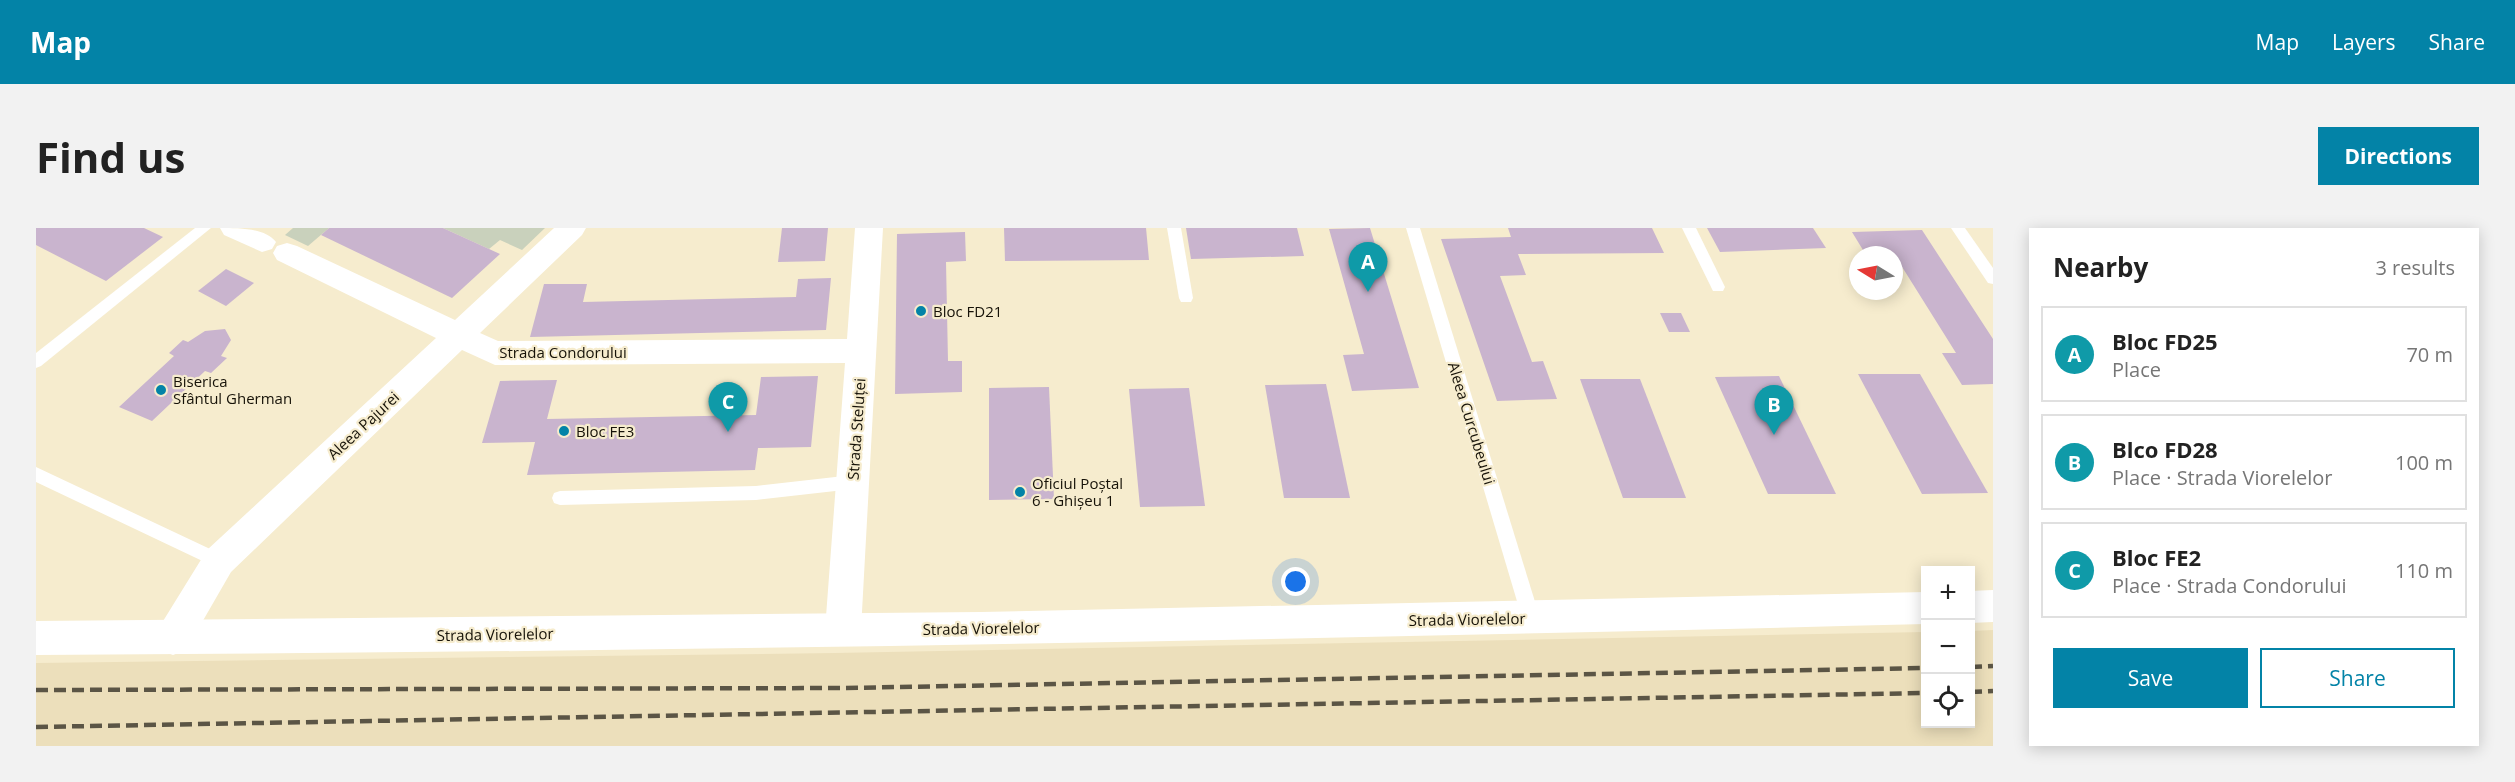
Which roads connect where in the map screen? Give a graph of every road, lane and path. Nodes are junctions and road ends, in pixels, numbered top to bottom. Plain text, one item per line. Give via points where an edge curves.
1 (204, 228) edge
2 (234, 228) edge
3 (572, 228) edge
4 (869, 228) edge
5 (1174, 228) edge
6 (1413, 228) edge
7 (1689, 228) edge
8 (1958, 228) edge
9 (1993, 279) edge
10 (1718, 287) dead end
11 (1186, 298) dead end
12 (458, 336) junction
13 (861, 351) junction
14 (36, 362) edge
15 (36, 474) edge
16 (853, 482) junction
17 (560, 498) dead end
18 (219, 561) junction
19 (1993, 606) edge
20 (1975, 607) edge
21 (1921, 608) edge
22 (1531, 618) junction
23 (843, 630) junction
24 (36, 638) edge
25 (173, 638) junction

1 - 14 lane
2 - 12 street, Strada Condorului
3 - 12 street, Aleea Pajurei
4 - 13 street, Strada Steluței
5 - 11 lane
6 - 22 lane, Aleea Curcubeului
7 - 10 lane
8 - 9 lane
12 - 13 street, Strada Condorului via 495,353
12 - 18 street, Aleea Pajurei
13 - 16 street, Strada Steluței
15 - 18 lane
16 - 17 lane via 756,493
16 - 23 street, Strada Steluței
18 - 25 street, Aleea Pajurei
19 - 20 street
21 - 22 street, Strada Viorelelor
22 - 23 street, Strada Viorelelor
23 - 25 street, Strada Viorelelor
24 - 25 street, Strada Viorelelor

